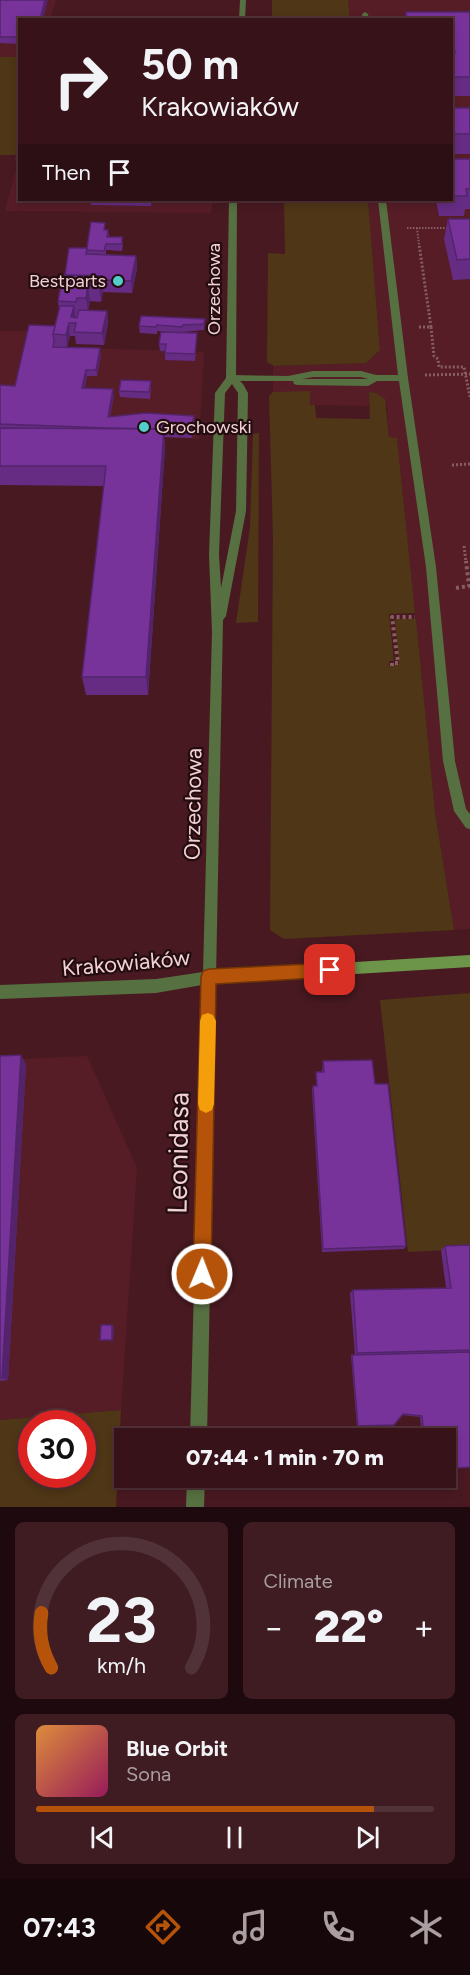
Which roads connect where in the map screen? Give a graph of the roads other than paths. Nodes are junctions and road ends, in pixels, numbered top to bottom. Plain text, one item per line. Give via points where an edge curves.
1 (243, 0) edge
2 (242, 18) edge
3 (233, 201) edge
4 (382, 201) edge
5 (403, 376) junction
6 (231, 378) junction
7 (218, 632) junction
8 (470, 824) edge
9 (470, 961) edge
10 (209, 977) junction
11 (0, 993) edge
12 (198, 1428) edge
13 (196, 1488) edge
14 (195, 1507) edge

1 - 2 street
3 - 6 street, Orzechowa
4 - 5 street
5 - 6 street via 376,378 368,383
5 - 8 street via 431,567 448,761 459,811
6 - 7 street, Orzechowa via 220,393 214,555
6 - 7 street, Orzechowa via 243,393 242,498
7 - 10 street, Orzechowa
9 - 10 street, Krakowiaków
10 - 11 street, Krakowiaków via 156,986
10 - 12 street, Leonidasa
13 - 14 street

